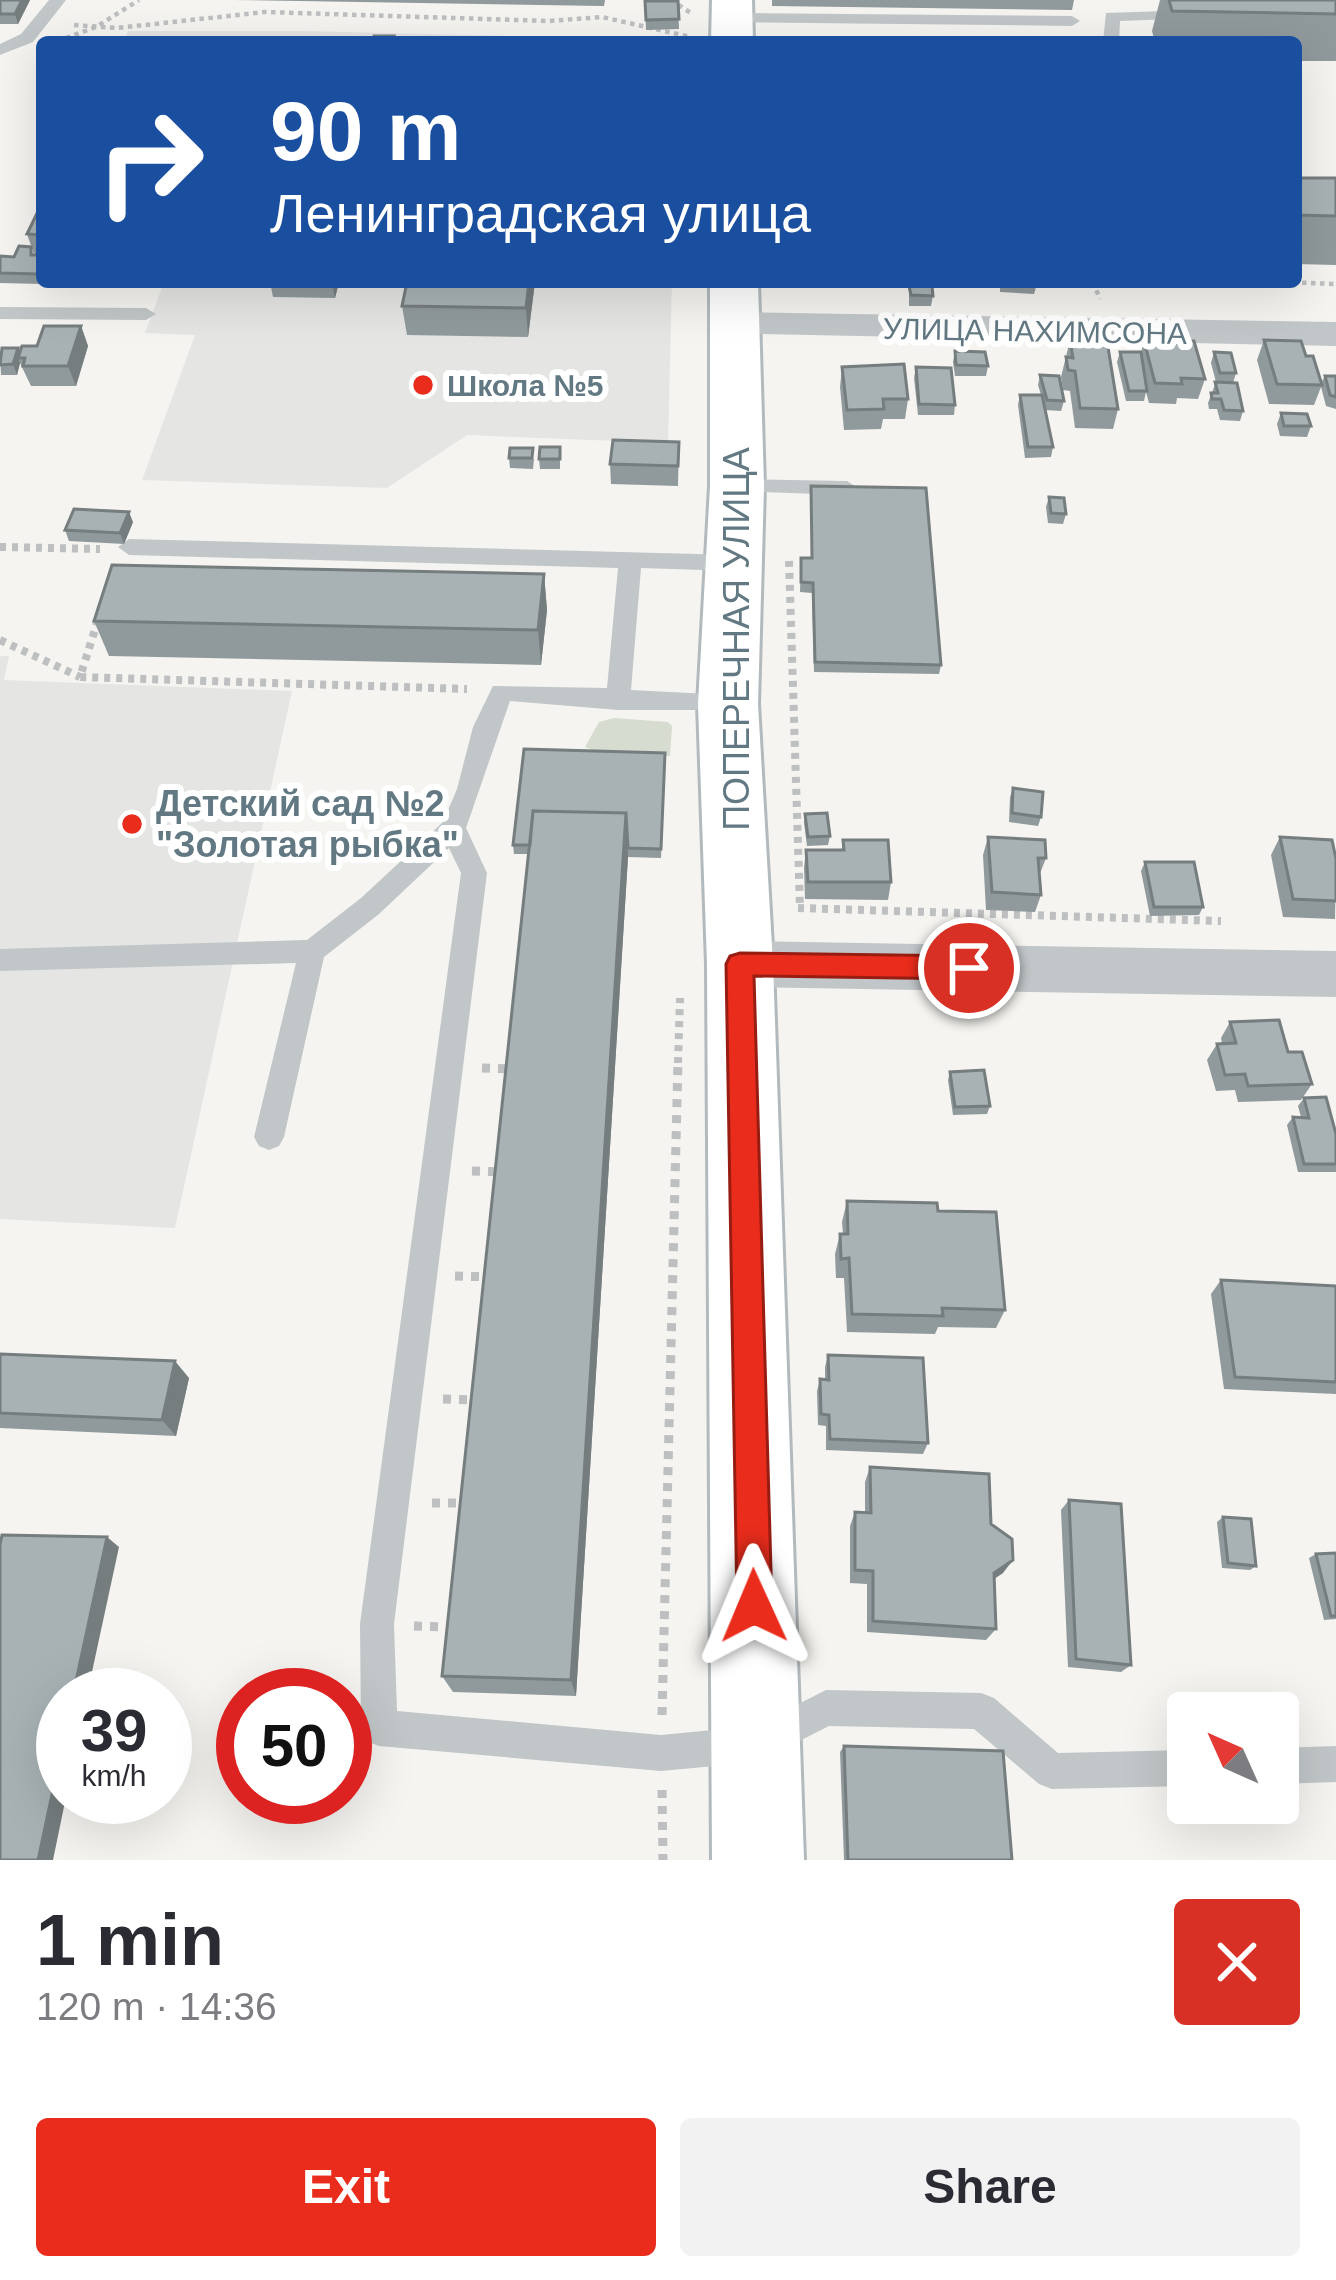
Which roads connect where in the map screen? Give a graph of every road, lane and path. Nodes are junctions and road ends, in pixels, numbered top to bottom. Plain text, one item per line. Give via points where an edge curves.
1 (58, 0) edge
2 (139, 0) edge
3 (671, 0) edge
4 (692, 14) dead end
5 (1215, 15) edge
6 (42, 21) junction
7 (1072, 21) dead end
8 (722, 24) edge
9 (96, 27) junction
10 (73, 36) edge
11 (1111, 36) edge
12 (8, 47) edge
13 (1302, 283) edge
14 (1336, 284) edge
15 (734, 303) edge
16 (0, 313) edge
17 (146, 314) dead end
18 (1336, 334) edge
19 (762, 486) junction
20 (874, 488) edge
21 (129, 547) junction
22 (0, 548) edge
23 (630, 558) junction
24 (734, 563) junction
25 (0, 640) edge
26 (80, 676) junction
27 (502, 692) junction
28 (618, 701) junction
29 (728, 704) junction
30 (453, 828) junction
31 (782, 908) dead end
32 (800, 908) junction
33 (1233, 922) dead end
34 (312, 951) junction
35 (0, 961) edge
36 (710, 970) junction
37 (1336, 974) edge
38 (269, 1137) dead end
39 (758, 1744) junction
40 (662, 1753) junction
41 (1336, 1764) edge
42 (1299, 1765) edge
43 (1167, 1768) edge
44 (662, 1860) edge
45 (758, 1860) edge

1 - 6 lane
2 - 9 path
3 - 4 path
5 - 11 lane via 1112,16
6 - 9 path
6 - 12 lane
7 - 8 lane
8 - 9 path via 265,12
9 - 10 path
13 - 14 path
15 - 18 street, УЛИЦА НАХИМСОНА
15 - 19 main road, ПОПЕРЕЧНАЯ УЛИЦА
16 - 17 lane
19 - 20 lane
19 - 24 main road, ПОПЕРЕЧНАЯ УЛИЦА
19 - 32 path
21 - 22 path
21 - 23 lane
21 - 26 path
23 - 24 lane
23 - 28 lane
24 - 29 main road, ПОПЕРЕЧНАЯ УЛИЦА
25 - 26 path
26 - 27 path
27 - 28 lane
27 - 30 lane
28 - 29 lane
29 - 36 main road, ПОПЕРЕЧНАЯ УЛИЦА
30 - 34 lane
30 - 40 lane via 474,873 377,1624 379,1728
31 - 32 path
32 - 33 path
34 - 35 lane
34 - 38 lane
36 - 37 street
36 - 39 main road, ПОПЕРЕЧНАЯ УЛИЦА
36 - 40 path
39 - 40 lane
39 - 43 lane via 826,1708 981,1711 1052,1771
39 - 45 main road, ПОПЕРЕЧНАЯ УЛИЦА
40 - 44 path
41 - 42 lane

